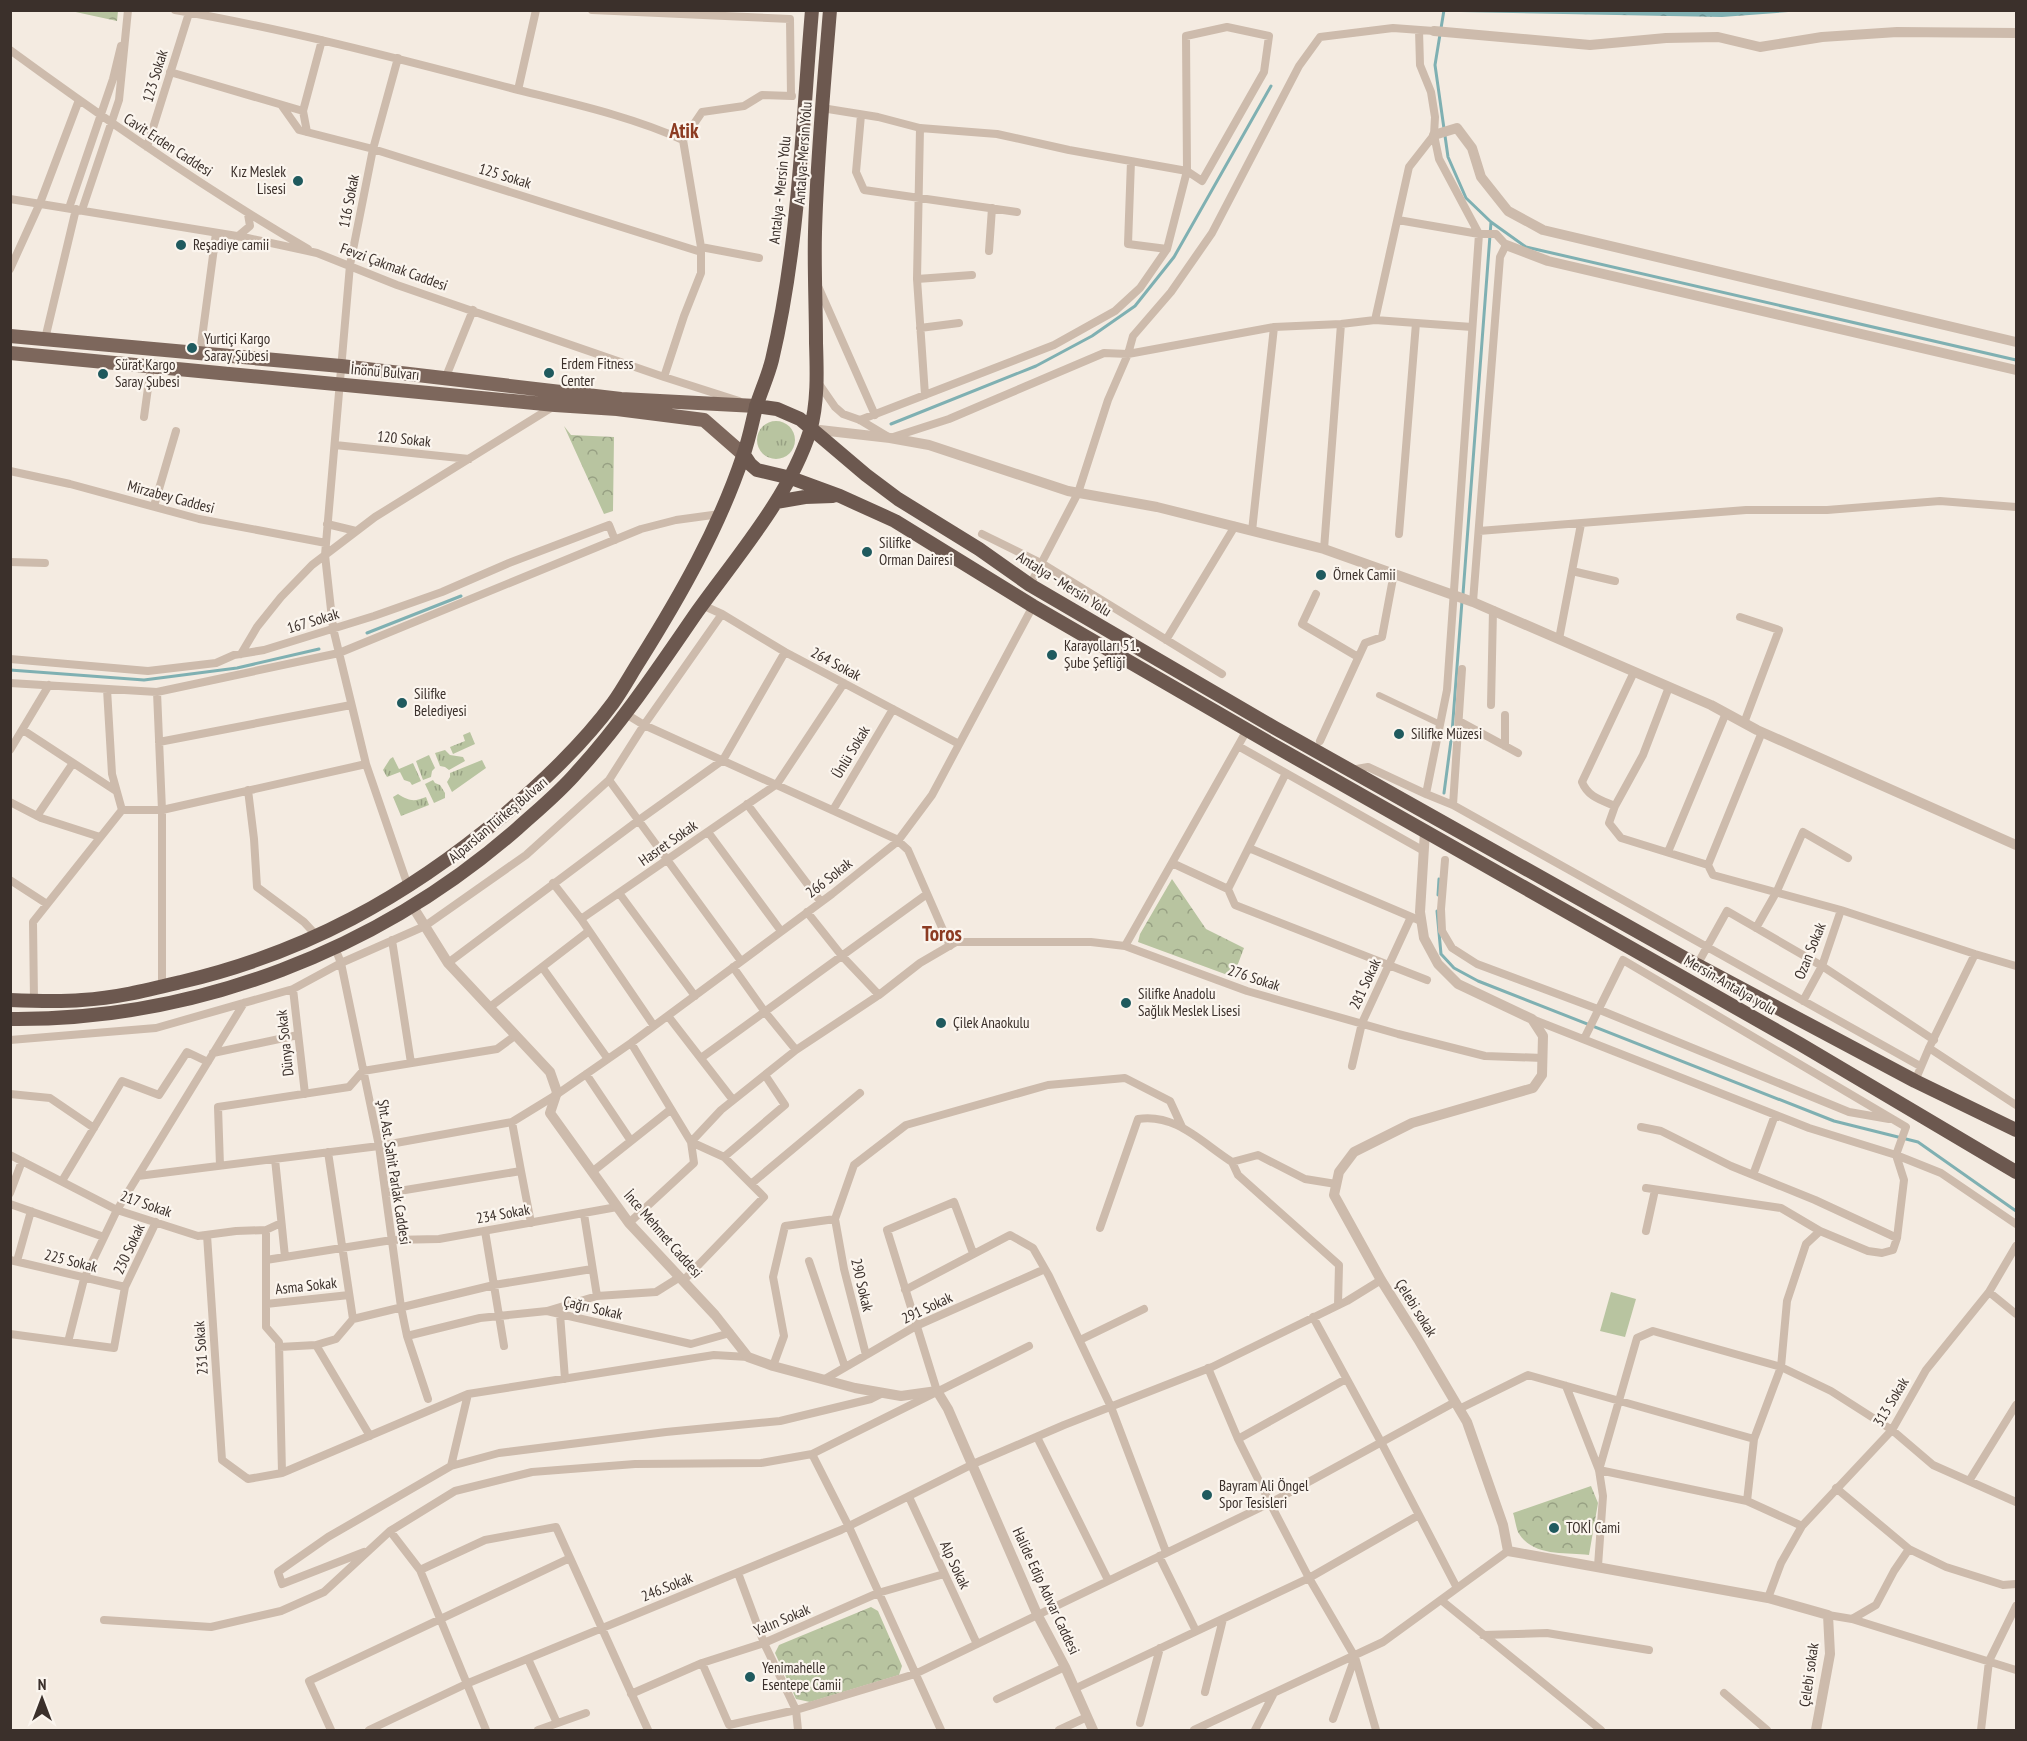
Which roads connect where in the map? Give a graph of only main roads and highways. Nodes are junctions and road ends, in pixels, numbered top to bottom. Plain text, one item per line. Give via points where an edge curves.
1 (812, 10) edge
2 (830, 10) edge
3 (10, 336) edge
4 (10, 353) edge
5 (756, 406) junction
6 (811, 429) junction
7 (744, 454) junction
8 (791, 478) junction
9 (840, 496) junction
10 (776, 502) junction
11 (1426, 813) joint
12 (10, 1000) edge
13 (10, 1019) edge
14 (2016, 1130) edge
15 (2016, 1172) edge

1 - 5 highway, Antalya - Mersin Yolu via 788,270 771,362
2 - 6 highway, Antalya-Mersin Yolu via 815,233 817,381
3 - 5 main road, İnönü Bulvarı via 341,366 621,399
4 - 7 main road, İnönü Bulvarı via 704,420
5 - 6 highway via 790,414
5 - 7 highway, Antalya - Mersin Yolu
6 - 8 highway, Alparslan Türkeş Bulvarı
6 - 11 highway, Antalya - Mersin Yolu via 898,499 1030,585
7 - 8 highway via 757,470
7 - 12 highway, Alparslan Türkeş Bulvarı via 684,587 613,703 529,794 483,832 365,913 257,961 124,995 80,1000
8 - 9 highway
8 - 10 highway, Alparslan Türkeş Bulvarı
9 - 10 highway
9 - 15 highway, Mersin-Antalya yolu via 896,521 1033,606 1800,1044
10 - 13 highway, Alparslan Türkeş Bulvarı via 626,714 576,774 483,858 413,907 335,948 216,992 129,1011
11 - 14 highway, Mersin-Antalya yolu via 1697,965

